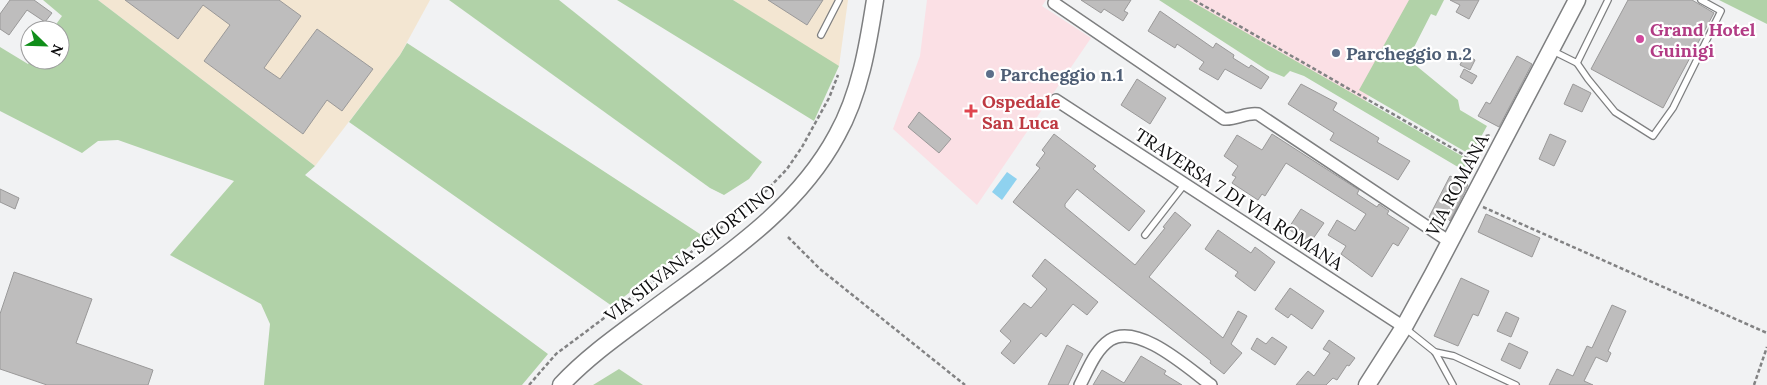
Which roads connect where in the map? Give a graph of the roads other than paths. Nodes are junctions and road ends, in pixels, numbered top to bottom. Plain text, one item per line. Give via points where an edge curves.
1 (838, 0) edge
2 (875, 0) edge
3 (1576, 0) edge
4 (1608, 0) edge
5 (1701, 0) edge
6 (1054, 3) dead end
7 (821, 36) dead end
8 (1551, 50) junction
9 (1577, 63) junction
10 (1056, 100) dead end
11 (1184, 185) junction
12 (1145, 235) dead end
13 (1450, 242) junction
14 (1404, 327) junction
15 (1434, 352) junction
16 (561, 385) edge
17 (1080, 385) edge
18 (1211, 385) edge
19 (1367, 385) edge
20 (1453, 385) edge
21 (1516, 385) edge

1 - 7 lane
2 - 16 street, VIA SILVANA SCIORTINO via 866,54 852,100 838,134 812,175 767,222 599,350
3 - 8 street, VIA ROMANA
4 - 9 lane
5 - 9 lane via 1722,11 1673,108 1653,136 1615,112
6 - 13 street via 1224,119 1258,114
8 - 9 lane
8 - 13 street, VIA ROMANA
10 - 11 street, TRAVERSA 7 DI VIA ROMANA
11 - 12 lane
11 - 14 street, TRAVERSA 7 DI VIA ROMANA
13 - 14 street, VIA ROMANA
14 - 15 lane
14 - 19 street, VIA ROMANA
15 - 20 lane
15 - 21 lane via 1454,356
17 - 18 street via 1101,348 1114,338 1128,335 1155,346

